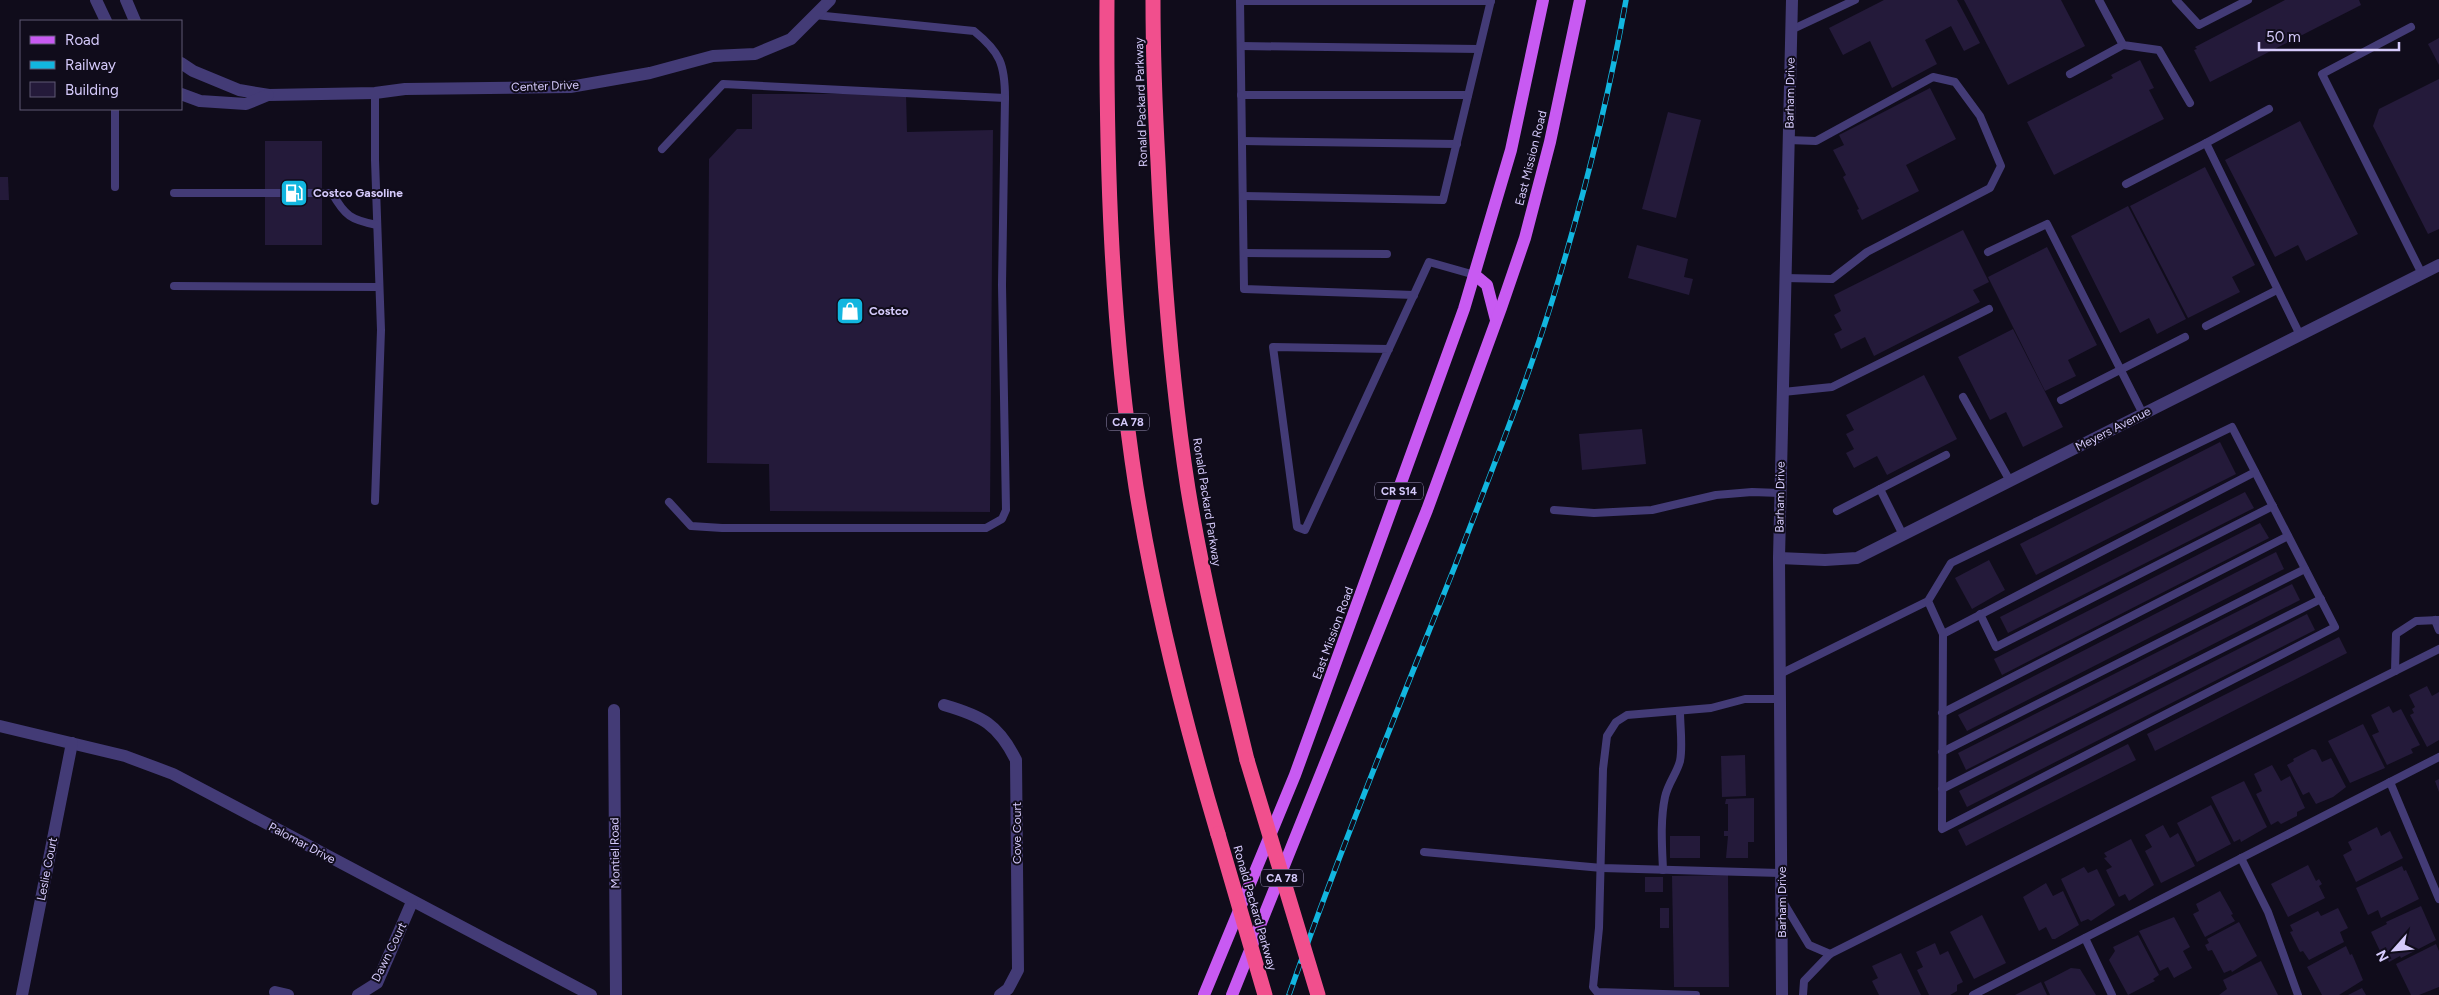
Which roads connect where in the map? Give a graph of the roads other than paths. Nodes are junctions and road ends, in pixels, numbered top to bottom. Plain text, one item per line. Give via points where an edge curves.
1 (96, 0) edge
2 (126, 0) edge
3 (830, 0) edge
4 (1107, 0) edge
5 (1153, 0) edge
6 (1543, 0) edge
7 (1580, 0) edge
8 (1792, 0) edge
9 (1855, 0) edge
10 (2099, 0) edge
11 (2176, 0) edge
12 (2248, 0) edge
13 (1240, 1) edge
14 (1491, 1) edge
15 (816, 15) junction
16 (106, 20) edge
17 (136, 20) edge
18 (2411, 27) dead end
19 (1791, 30) junction
20 (2123, 45) junction
21 (1241, 46) junction
22 (1480, 49) junction
23 (182, 64) edge
24 (2070, 74) dead end
25 (375, 93) junction
26 (182, 94) edge
27 (269, 94) junction
28 (1241, 95) junction
29 (1468, 95) junction
30 (1005, 98) junction
31 (2190, 104) dead end
32 (2269, 109) dead end
33 (115, 110) edge
34 (1788, 140) junction
35 (1242, 141) junction
36 (2206, 143) junction
37 (1456, 144) junction
38 (662, 149) dead end
39 (2126, 184) dead end
40 (115, 187) dead end
41 (174, 193) dead end
42 (1243, 196) junction
43 (377, 226) junction
44 (1988, 252) dead end
45 (1244, 253) junction
46 (1387, 254) dead end
47 (2439, 265) edge
48 (2422, 274) junction
49 (1475, 275) junction
50 (1785, 278) junction
51 (174, 286) dead end
52 (379, 287) junction
53 (2278, 290) junction
54 (1414, 295) junction
55 (1989, 309) dead end
56 (1496, 320) junction
57 (2206, 326) dead end
58 (2300, 335) junction
59 (2185, 337) dead end
60 (1389, 349) junction
61 (2120, 369) junction
62 (1783, 392) junction
63 (1963, 397) dead end
64 (2061, 400) dead end
65 (2143, 414) junction
66 (1946, 455) dead end
67 (2255, 472) junction
68 (2010, 481) junction
69 (1880, 489) junction
70 (1780, 493) junction
71 (375, 501) dead end
72 (669, 502) dead end
73 (2273, 506) junction
74 (1554, 510) dead end
75 (1837, 511) dead end
76 (1903, 534) junction
77 (2288, 536) junction
78 (1779, 558) junction
79 (2305, 568) junction
80 (2321, 599) junction
81 (1928, 601) junction
82 (1980, 614) junction
83 (2437, 620) edge
84 (2439, 630) edge
85 (1943, 634) junction
86 (2439, 649) edge
87 (2395, 671) junction
88 (1780, 674) junction
89 (1780, 699) junction
90 (944, 705) dead end
91 (614, 710) dead end
92 (1680, 711) junction
93 (1942, 713) junction
94 (0, 726) edge
95 (72, 743) junction
96 (1942, 752) junction
97 (2439, 757) edge
98 (2390, 782) junction
99 (1942, 789) junction
100 (1424, 852) dead end
101 (2241, 858) junction
102 (1602, 868) junction
103 (1663, 870) junction
104 (1782, 873) junction
105 (2439, 899) edge
106 (1782, 900) junction
107 (412, 902) junction
108 (2085, 938) junction
109 (1830, 954) junction
110 (275, 992) dead end
111 (22, 995) edge
112 (288, 995) edge
113 (358, 995) edge
114 (591, 995) edge
115 (616, 995) edge
116 (1000, 995) edge
117 (1204, 995) edge
118 (1232, 995) edge
119 (1265, 995) edge
120 (1318, 995) edge
121 (1696, 995) edge
122 (1782, 995) edge
123 (1803, 995) edge
124 (1973, 995) edge
125 (2112, 995) edge
126 (2298, 995) edge

1 - 16 street
2 - 17 street
3 - 15 street, Center Drive
4 - 119 highway, Ronald Packard Parkway / CA 78, bridge via 1108,185 1117,320 1136,486 1170,659 1189,736
5 - 120 highway, Ronald Packard Parkway / CA 78, bridge via 1161,244 1188,488 1202,568 1247,760
6 - 49 main road, East Mission Road / CR S14 via 1511,150
7 - 56 main road, East Mission Road / CR S14 via 1527,229
8 - 19 street, Barham Drive
9 - 19 lane
10 - 20 lane
11 - 12 lane via 2199,25
13 - 14 lane
13 - 21 lane
14 - 22 lane
15 - 25 street, Center Drive via 791,39 755,54 713,56 570,87 405,89
15 - 30 lane via 974,31 994,48 1005,77
18 - 48 lane via 2322,74
19 - 34 street, Barham Drive
20 - 24 lane
20 - 31 lane via 2159,50
21 - 22 lane
21 - 28 lane
22 - 29 lane
23 - 27 street, Center Drive via 239,90
25 - 27 street, Center Drive
25 - 43 lane
26 - 27 street, Center Drive via 200,101 246,104
28 - 29 lane
28 - 35 lane
29 - 37 lane
30 - 38 lane via 723,84
30 - 72 lane via 1002,285 1006,510 1002,519 986,528 722,528 691,526
32 - 36 lane
33 - 40 lane
34 - 50 street, Barham Drive
34 - 50 lane via 1816,140 1933,77 1955,82 1980,116 2001,166 1990,188 1867,252 1832,279
35 - 37 lane
35 - 42 lane
36 - 39 lane
36 - 53 lane
37 - 42 lane via 1443,200
41 - 43 lane via 332,193 343,212 356,221
42 - 45 lane
43 - 52 lane
44 - 61 lane via 2047,224
45 - 46 lane
45 - 54 lane via 1244,289
47 - 48 street, Meyers Avenue
48 - 58 street, Meyers Avenue
49 - 54 lane via 1429,262
49 - 56 main road via 1486,285
49 - 117 main road, East Mission Road / CR S14 via 1295,775
50 - 62 street, Barham Drive
51 - 52 lane
52 - 71 lane via 381,330
53 - 57 lane
53 - 58 lane
54 - 60 lane
55 - 62 lane via 1832,387
56 - 118 main road, East Mission Road / CR S14 via 1427,510
58 - 65 street, Meyers Avenue
59 - 61 lane
60 - 60 lane via 1305,530 1297,527 1272,347
61 - 64 lane
61 - 65 lane
62 - 70 street, Barham Drive
63 - 68 lane
65 - 68 street, Meyers Avenue
66 - 69 lane
67 - 73 lane
67 - 81 lane via 2232,427 1951,564
67 - 82 lane
68 - 76 street, Meyers Avenue
69 - 75 lane
69 - 76 lane
70 - 74 lane via 1716,495 1652,510 1594,513
70 - 78 street, Barham Drive
73 - 77 lane
73 - 82 lane via 1996,647
76 - 78 street, Meyers Avenue via 1857,558
77 - 79 lane
77 - 93 lane
78 - 88 street, Barham Drive
79 - 80 lane
79 - 96 lane
80 - 99 lane
80 - 99 lane via 2335,627 1942,828
81 - 85 lane
81 - 88 lane
82 - 85 lane
83 - 84 lane
83 - 87 lane via 2416,621 2396,634
85 - 93 lane
86 - 87 lane
87 - 109 lane
88 - 89 street, Barham Drive
89 - 92 lane via 1745,700
89 - 104 street, Barham Drive
90 - 116 street, Cove Court via 970,712 992,725 1005,739 1016,760 1018,970 1008,989
91 - 115 street, Montiel Road
92 - 102 lane via 1627,715 1616,722 1607,736 1603,769
92 - 103 lane via 1681,753 1665,797
93 - 96 lane
94 - 95 street, Palomar Drive
95 - 107 street, Palomar Drive via 125,756 173,774
95 - 111 street, Leslie Court
96 - 99 lane
97 - 98 lane
98 - 101 lane
98 - 105 lane
100 - 102 lane
101 - 108 lane
101 - 126 lane via 2268,912
102 - 103 lane
102 - 121 lane via 1592,987 1596,992
103 - 104 lane
104 - 106 street, Barham Drive
106 - 109 lane via 1809,945
106 - 122 street, Barham Drive
107 - 113 street, Dawn Court via 377,983
107 - 114 street, Palomar Drive
108 - 124 lane
108 - 125 lane
109 - 123 lane via 1804,981
110 - 112 street

